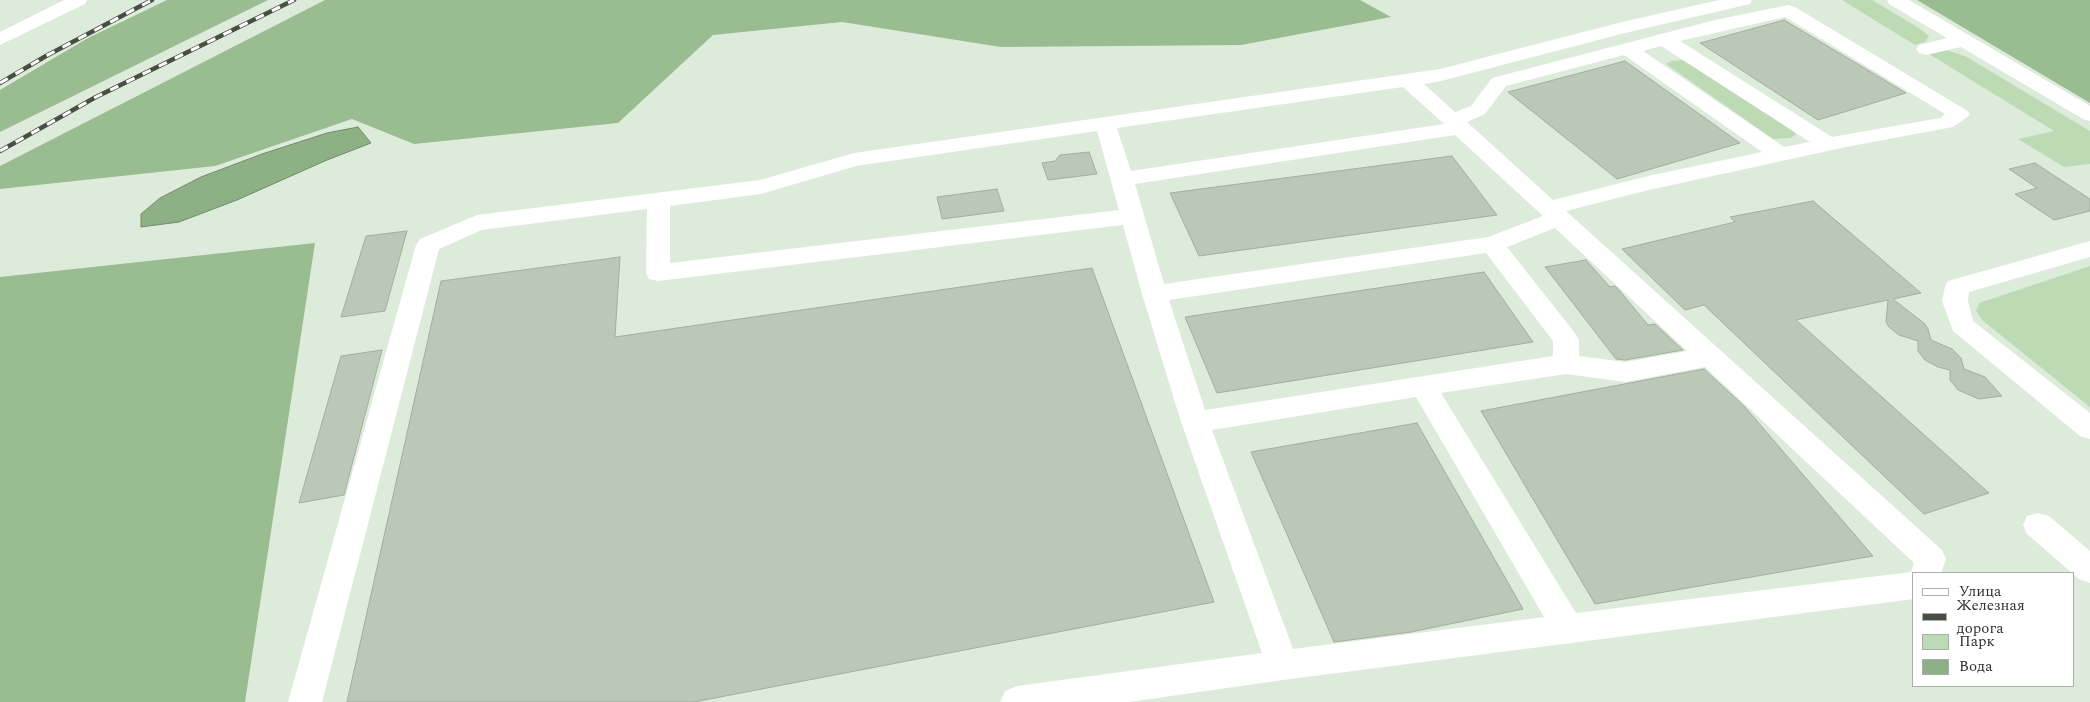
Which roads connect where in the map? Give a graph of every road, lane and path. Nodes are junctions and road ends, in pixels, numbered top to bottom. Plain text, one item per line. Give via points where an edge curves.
1 (78, 0) edge
2 (1743, 0) edge
3 (1896, 0) edge
4 (1663, 39) junction
5 (0, 40) edge
6 (1964, 40) junction
7 (1628, 48) junction
8 (1926, 49) dead end
9 (1408, 80) junction
10 (2090, 115) edge
11 (1105, 124) junction
12 (1456, 125) junction
13 (1829, 145) junction
14 (1781, 155) junction
15 (1122, 179) junction
16 (659, 200) junction
17 (1553, 214) junction
18 (1132, 216) junction
19 (1492, 244) junction
20 (2090, 249) edge
21 (1154, 294) junction
22 (1709, 357) junction
23 (1566, 364) junction
24 (1423, 386) junction
25 (1195, 422) junction
26 (2090, 428) edge
27 (2038, 525) dead end
28 (2090, 570) edge
29 (1926, 572) edge
30 (1912, 585) edge
31 (1568, 629) junction
32 (1283, 665) junction
33 (305, 702) edge
34 (1017, 702) edge

1 - 5 street
2 - 9 street via 1440,75
3 - 6 street
4 - 7 street
4 - 13 street
4 - 13 street via 1788,11 1959,114 1946,123
6 - 8 street
6 - 10 street
7 - 12 street via 1499,82 1478,110
7 - 14 street
9 - 11 street
9 - 12 street
11 - 15 street
11 - 16 street via 854,160 761,187
12 - 15 street
12 - 17 street
13 - 14 street
14 - 17 street via 1648,183
15 - 18 street
16 - 18 street via 658,273
16 - 33 street via 477,223 428,245
17 - 19 street
17 - 22 street
18 - 21 street
19 - 21 street
19 - 23 street via 1566,340
20 - 26 street via 1957,287 1956,301 1962,325
21 - 25 street
22 - 23 street via 1625,372
22 - 29 street via 1931,559
23 - 24 street
24 - 25 street
24 - 31 street
25 - 32 street
27 - 28 street
30 - 31 street
31 - 32 street
32 - 34 street

